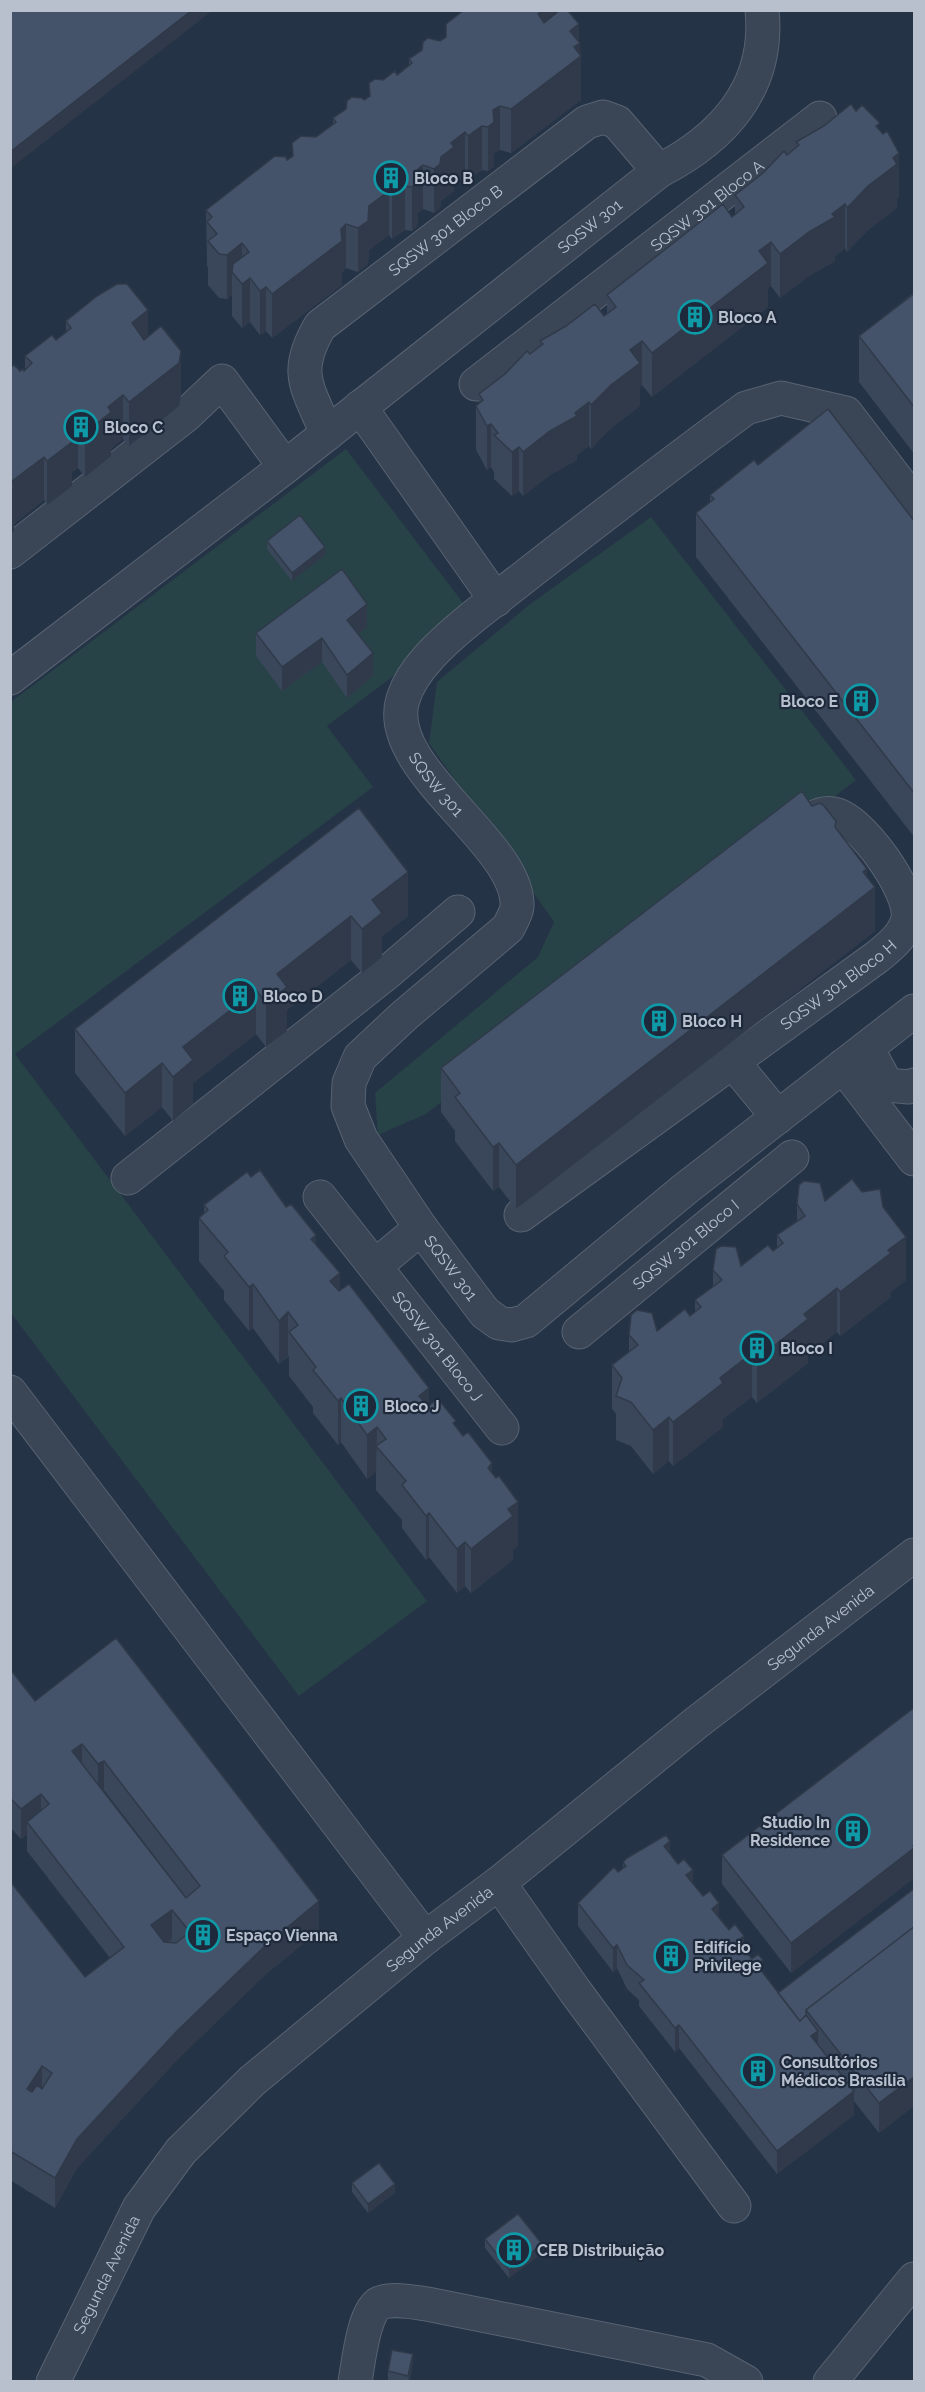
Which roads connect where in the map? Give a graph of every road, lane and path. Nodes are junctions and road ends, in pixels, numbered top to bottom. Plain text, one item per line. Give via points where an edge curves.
1 (762, 10) edge
2 (820, 118) dead end
3 (659, 171) junction
4 (556, 253) junction
5 (593, 291) junction
6 (476, 384) dead end
7 (360, 407) junction
8 (327, 434) junction
9 (285, 467) junction
10 (915, 502) edge
11 (10, 552) edge
12 (496, 600) junction
13 (10, 678) edge
14 (769, 855) edge
15 (458, 912) dead end
16 (388, 972) junction
17 (915, 1011) edge
18 (405, 1015) junction
19 (855, 1057) junction
20 (732, 1061) junction
21 (915, 1085) edge
22 (778, 1116) junction
23 (792, 1157) dead end
24 (915, 1158) edge
25 (128, 1178) dead end
26 (684, 1190) junction
27 (320, 1197) dead end
28 (520, 1215) dead end
29 (712, 1224) junction
30 (421, 1228) junction
31 (375, 1266) junction
32 (579, 1332) dead end
33 (10, 1392) edge
34 (502, 1428) dead end
35 (915, 1555) edge
36 (499, 1883) junction
37 (425, 1938) junction
38 (734, 2206) dead end
39 (915, 2279) edge
40 (53, 2382) edge
41 (355, 2382) edge
42 (746, 2382) edge
43 (830, 2382) edge

1 - 3 street, SQSW 301 via 760,54 752,86 732,119 703,145
2 - 5 street, SQSW 301 Bloco A
3 - 4 street, SQSW 301
3 - 8 street, SQSW 301 Bloco B via 617,122 603,117 587,122 320,326 308,348 303,375
4 - 5 street
4 - 7 street, SQSW 301
5 - 6 street, SQSW 301 Bloco A
7 - 8 street, SQSW 301
7 - 12 street
8 - 9 street, SQSW 301
9 - 11 street via 222,381 185,416
9 - 13 street, SQSW 301
10 - 12 street, SQSW 301 via 846,413 781,398 746,408
12 - 18 street, SQSW 301 via 431,655 412,677 402,702 402,725 410,752 504,868 515,891 517,908 508,928
14 - 20 street, SQSW 301 Bloco H via 814,817 841,816 882,857 900,882 908,919 897,940 877,957
15 - 16 street
16 - 18 street
16 - 25 street
17 - 19 street, SQSW 301
18 - 30 street, SQSW 301 via 360,1057 349,1083 348,1106 361,1139
19 - 21 street via 887,1085
19 - 22 street, SQSW 301
19 - 24 street
20 - 22 street
20 - 28 street, SQSW 301 Bloco H
22 - 26 street, SQSW 301
23 - 29 street, SQSW 301 Bloco I
26 - 29 street
26 - 30 street, SQSW 301 via 526,1321 512,1325 499,1323 484,1313
27 - 31 street, SQSW 301 Bloco J
29 - 32 street, SQSW 301 Bloco I
30 - 31 street
31 - 34 street, SQSW 301 Bloco J
33 - 37 street
35 - 36 street, Segunda Avenida via 696,1723
36 - 37 street, Segunda Avenida
36 - 38 street
37 - 40 street, Segunda Avenida via 252,2080 181,2151 139,2208
39 - 43 street
41 - 42 street via 369,2314 377,2304 393,2301 427,2304 707,2360

